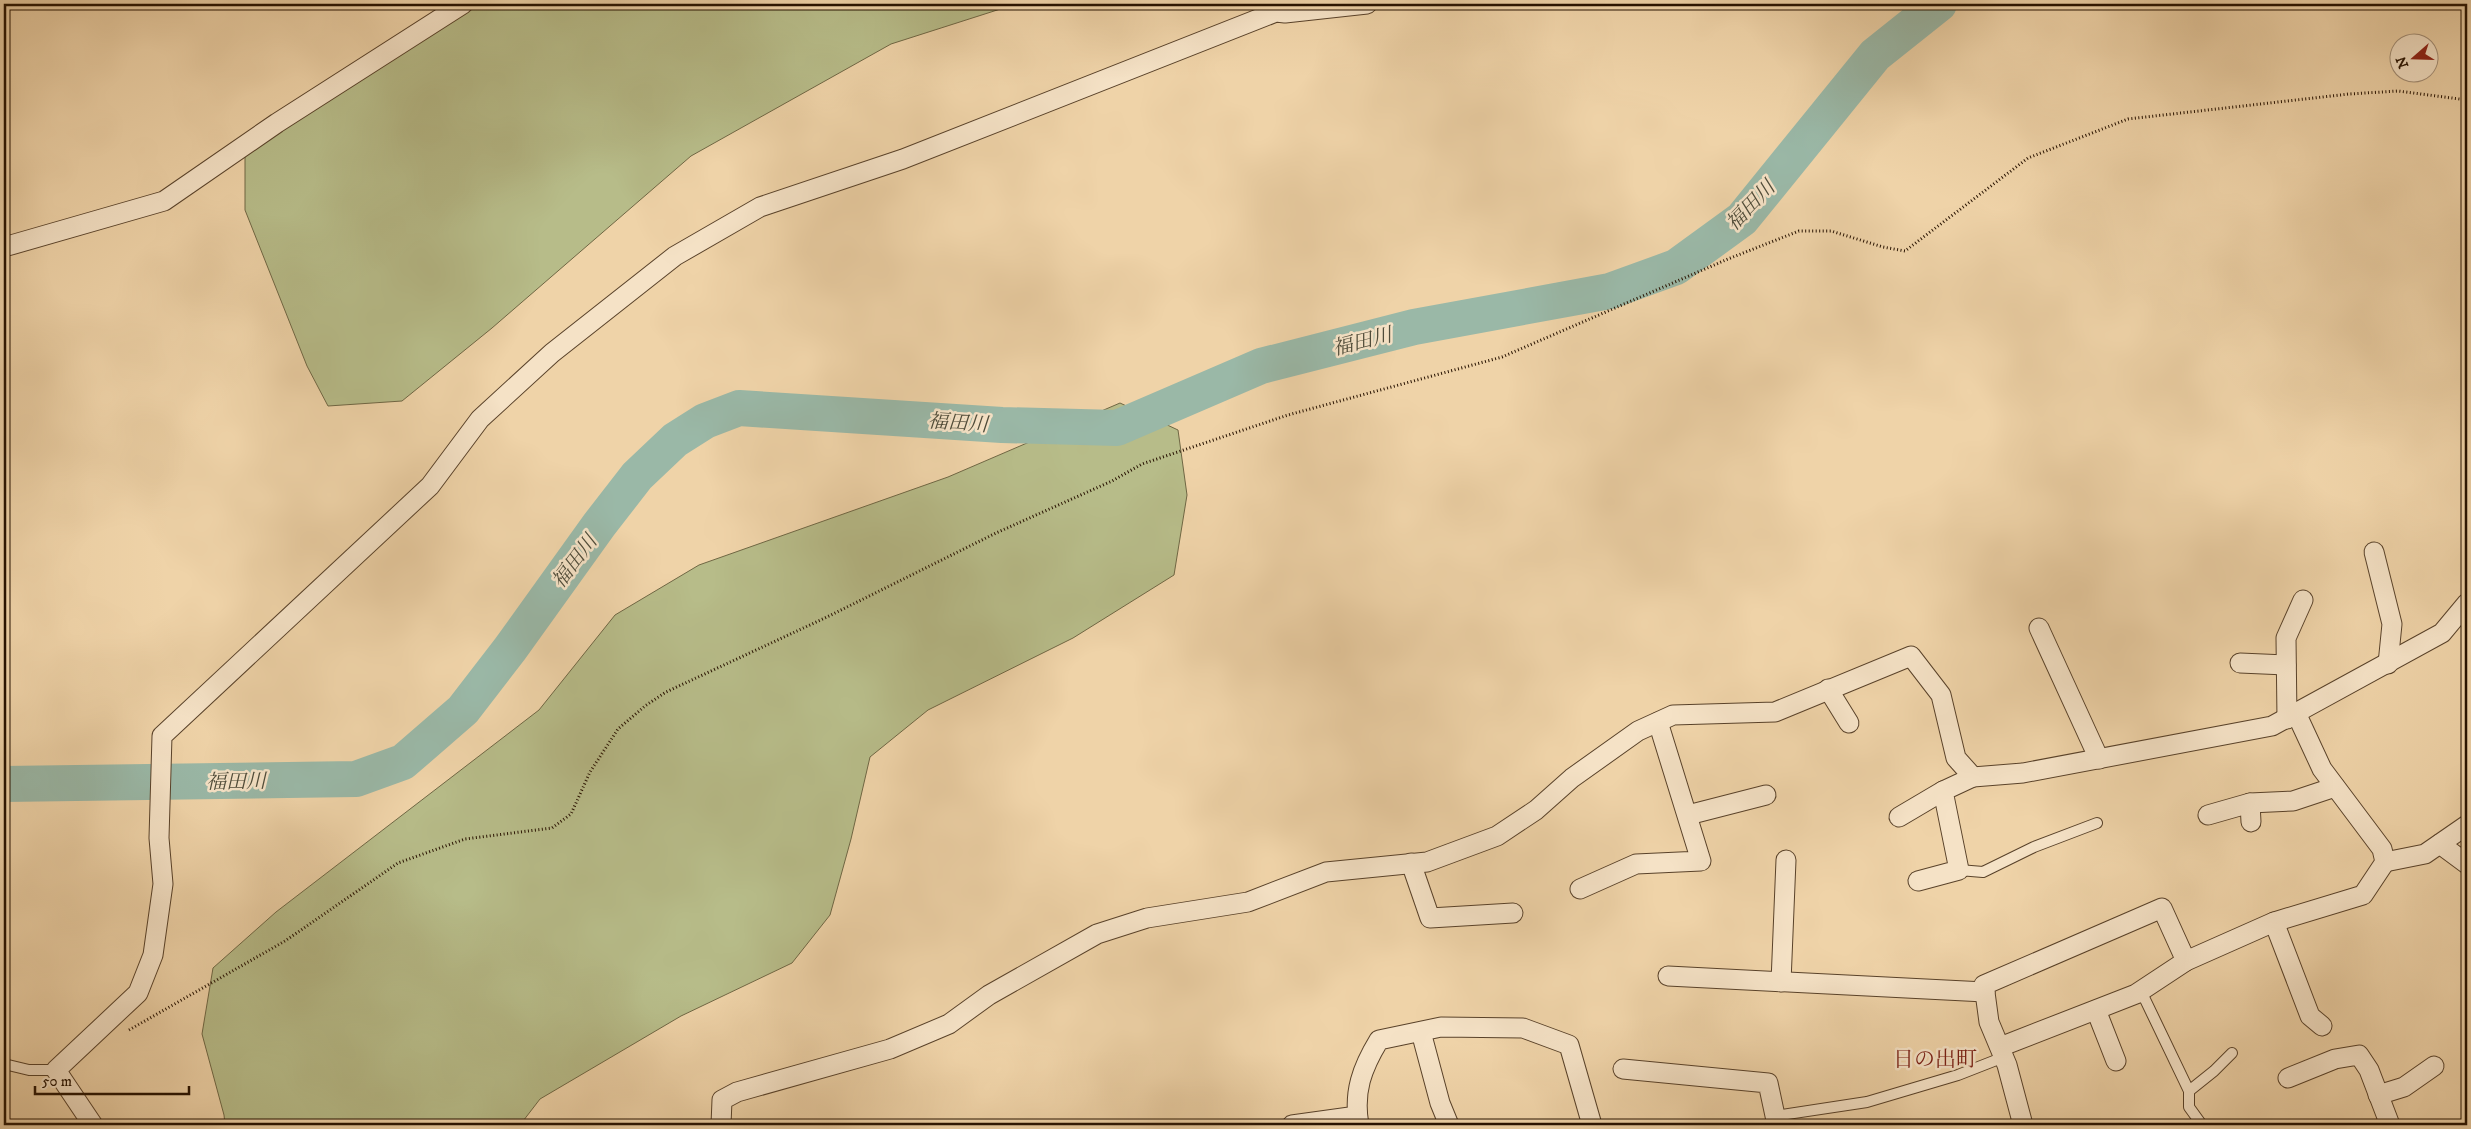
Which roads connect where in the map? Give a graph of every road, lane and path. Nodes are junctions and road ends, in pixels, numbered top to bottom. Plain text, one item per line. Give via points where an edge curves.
1 (463, 4) edge
2 (1367, 4) edge
3 (2467, 100) edge
4 (4, 248) edge
5 (2374, 552) dead end
6 (2303, 600) dead end
7 (2467, 604) edge
8 (2039, 628) dead end
9 (2240, 663) dead end
10 (2388, 664) junction
11 (2286, 665) junction
12 (1828, 689) junction
13 (2291, 716) junction
14 (1658, 722) junction
15 (1849, 723) dead end
16 (2099, 759) junction
17 (1973, 777) junction
18 (2335, 787) junction
19 (1943, 791) junction
20 (1766, 794) dead end
21 (2250, 803) junction
22 (1688, 815) junction
23 (2208, 815) dead end
24 (1898, 817) dead end
25 (2251, 822) dead end
26 (2097, 823) dead end
27 (2467, 825) edge
28 (2440, 844) junction
29 (1786, 860) dead end
30 (2385, 862) junction
31 (1411, 864) junction
32 (2467, 864) edge
33 (1960, 870) junction
34 (1918, 881) dead end
35 (1580, 888) dead end
36 (1513, 913) dead end
37 (2274, 922) junction
38 (2186, 960) junction
39 (1668, 976) dead end
40 (1781, 982) junction
41 (2141, 991) junction
42 (1985, 992) junction
43 (2096, 1010) junction
44 (2322, 1026) dead end
45 (1421, 1032) junction
46 (124, 1033) dead end
47 (2002, 1052) junction
48 (2232, 1053) dead end
49 (2116, 1061) dead end
50 (4, 1064) edge
51 (2434, 1066) dead end
52 (1623, 1069) dead end
53 (56, 1070) junction
54 (2288, 1078) dead end
55 (2189, 1091) junction
56 (2378, 1095) junction
57 (1358, 1120) edge
58 (1776, 1121) edge
59 (93, 1125) edge
60 (721, 1125) edge
61 (1292, 1125) edge
62 (1449, 1125) edge
63 (1592, 1125) edge
64 (2023, 1125) edge
65 (2202, 1125) edge
66 (2390, 1125) edge

1 - 4 street via 277,123 164,202
2 - 53 street via 1276,12 903,159 760,207 675,256 552,353 480,419 430,486 162,736 159,838 164,884 153,955 138,993
3 - 46 path via 2398,91 2128,119 2028,158 1905,251 1831,231 1799,231 1502,357 1288,415 1142,464 666,692 618,729 590,772 571,814 552,828 465,839 398,864 285,941
5 - 10 street via 2392,624
6 - 11 street via 2286,638
7 - 10 street via 2442,633
8 - 16 street
9 - 11 street
10 - 13 street
11 - 13 street
12 - 14 street via 1775,712 1673,715
12 - 15 street
12 - 17 street via 1911,656 1941,695 1956,758
13 - 16 street via 2272,726
13 - 18 street
14 - 22 street
14 - 31 street via 1638,731 1497,836 1427,862
16 - 17 street via 2023,773
17 - 19 street
18 - 21 street via 2293,801
18 - 30 street via 2382,849
19 - 24 street
19 - 33 street
20 - 22 street
21 - 23 street
21 - 25 street
22 - 35 street via 1701,861 1636,864
26 - 33 lane via 2034,847 1983,872
27 - 28 street
28 - 30 street via 2425,854
28 - 32 street
29 - 40 street
30 - 37 street via 2363,895
31 - 36 street via 1430,918
31 - 60 street via 1326,872 1248,902 1147,918 1097,934 989,995 949,1024 890,1049 737,1092 722,1100
33 - 34 street
37 - 38 street
37 - 44 street via 2310,1016
38 - 41 street
38 - 42 street via 2162,908 1984,985
39 - 40 street
40 - 42 street
41 - 43 street
41 - 55 lane
42 - 47 street via 1990,1022
43 - 47 street
43 - 49 street
45 - 57 street via 1379,1040 1364,1065 1356,1105
45 - 62 street
45 - 63 street via 1441,1027 1523,1028 1569,1045
47 - 58 lane via 1958,1075 1867,1102
47 - 64 street
48 - 55 lane
50 - 53 lane via 29,1070
51 - 56 street via 2404,1087
52 - 58 street via 1768,1083
53 - 59 street
54 - 56 street via 2335,1059 2359,1055 2369,1070
55 - 65 lane via 2189,1107
56 - 66 street
57 - 61 street

